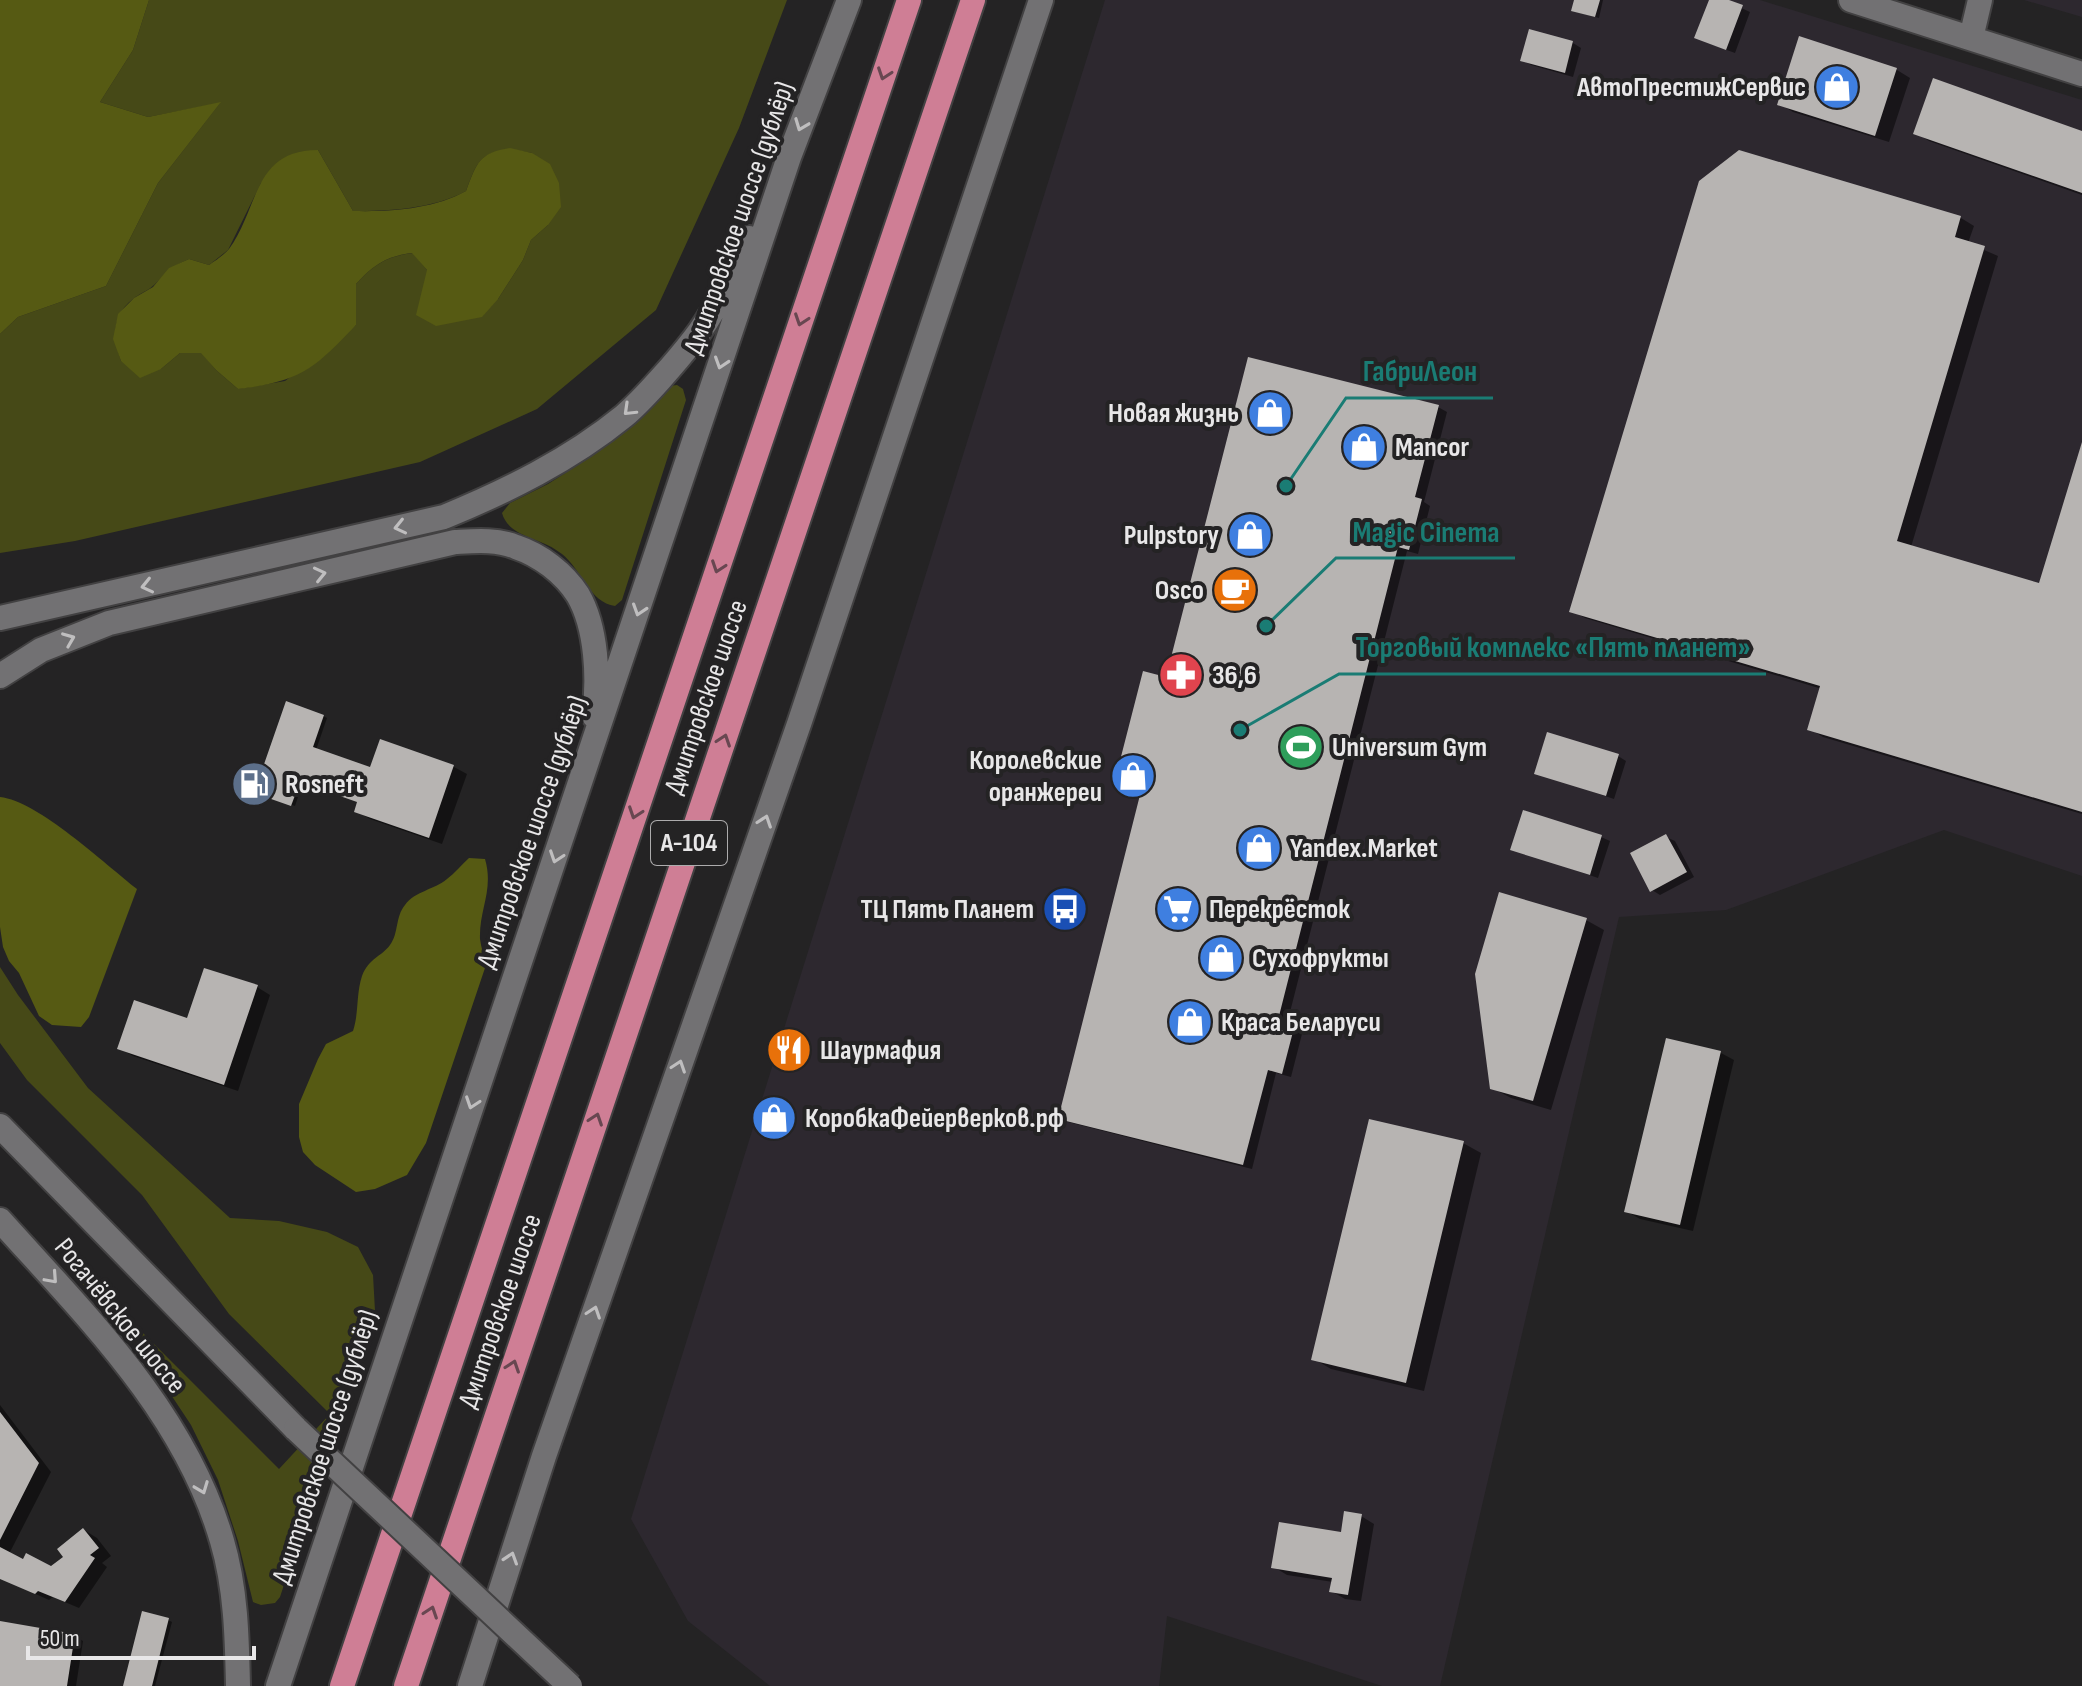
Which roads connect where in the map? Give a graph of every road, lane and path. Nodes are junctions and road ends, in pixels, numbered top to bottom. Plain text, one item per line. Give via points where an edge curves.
1 (849, 0) edge
2 (909, 0) edge
3 (973, 0) edge
4 (1041, 0) edge
5 (1851, 0) edge
6 (1980, 0) edge
7 (1971, 38) junction
8 (2082, 74) edge
9 (789, 157) junction
10 (0, 618) edge
11 (0, 676) edge
12 (588, 764) junction
13 (0, 1126) edge
14 (0, 1220) edge
15 (238, 1686) edge
16 (278, 1686) edge
17 (342, 1686) edge
18 (406, 1686) edge
19 (470, 1686) edge
20 (570, 1686) edge

1 -> 9 main road, Дмитровское шоссе (дублёр)
2 -> 17 highway, Дмитровское шоссе / А-104
18 -> 3 highway, Дмитровское шоссе / А-104
19 -> 4 main road
5 - 7 main road
6 - 7 main road
7 - 8 main road
9 -> 10 main road via 695,338 626,414 582,447 493,497 444,517
9 -> 12 main road, Дмитровское шоссе (дублёр)
11 -> 12 main road via 41,650 109,623 455,542 514,545 545,560 577,595 589,625 596,701
12 -> 16 main road, Дмитровское шоссе (дублёр)
13 - 20 main road, bridge via 296,1429
14 -> 15 main road, Рогачёвское шоссе via 143,1383 191,1461 223,1542 236,1616

